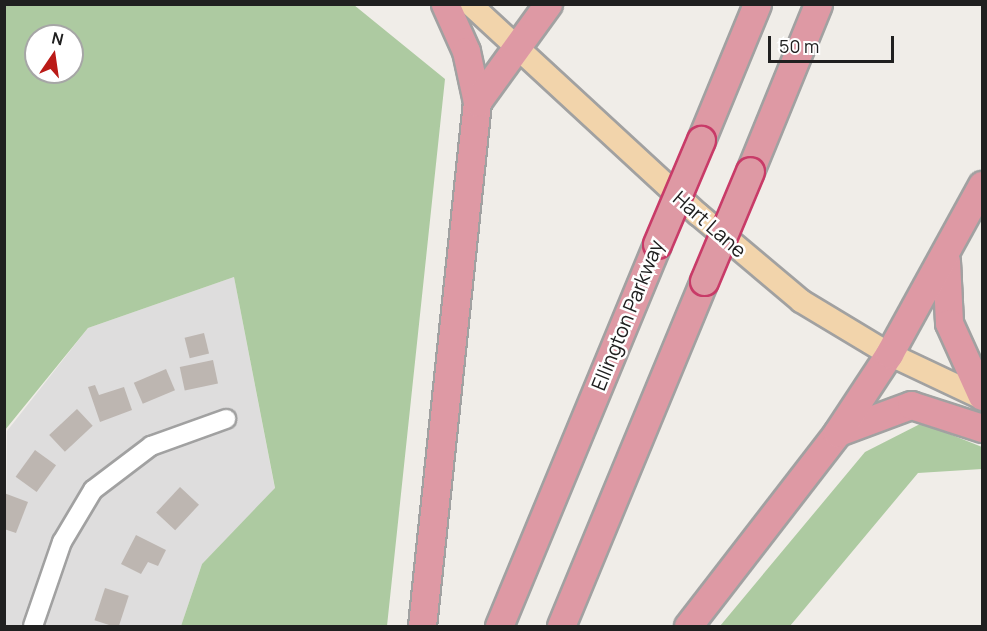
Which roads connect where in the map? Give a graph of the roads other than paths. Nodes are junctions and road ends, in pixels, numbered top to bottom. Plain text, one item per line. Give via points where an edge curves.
1 (446, 4) edge
2 (470, 4) edge
3 (548, 4) edge
4 (757, 4) edge
5 (818, 4) edge
6 (520, 51) junction
7 (477, 102) junction
8 (982, 185) edge
9 (947, 256) junction
10 (889, 354) junction
11 (982, 397) edge
12 (226, 419) dead end
13 (982, 428) edge
14 (837, 433) junction
15 (33, 627) edge
16 (423, 627) edge
17 (499, 627) edge
18 (561, 627) edge
19 (688, 627) edge

1 - 7 highway via 466,51
2 - 6 main road, Hart Lane
3 - 6 highway
4 - 17 highway, Ellington Parkway, bridge
5 - 18 highway, bridge
6 - 7 highway
6 - 10 main road, Hart Lane via 801,301
7 - 16 highway
8 - 9 highway
9 - 10 highway
9 - 11 highway via 950,323
10 - 11 main road, Hart Lane
10 - 14 highway
12 - 15 street via 151,446 93,490 62,542
13 - 14 highway via 911,405
14 - 19 highway

